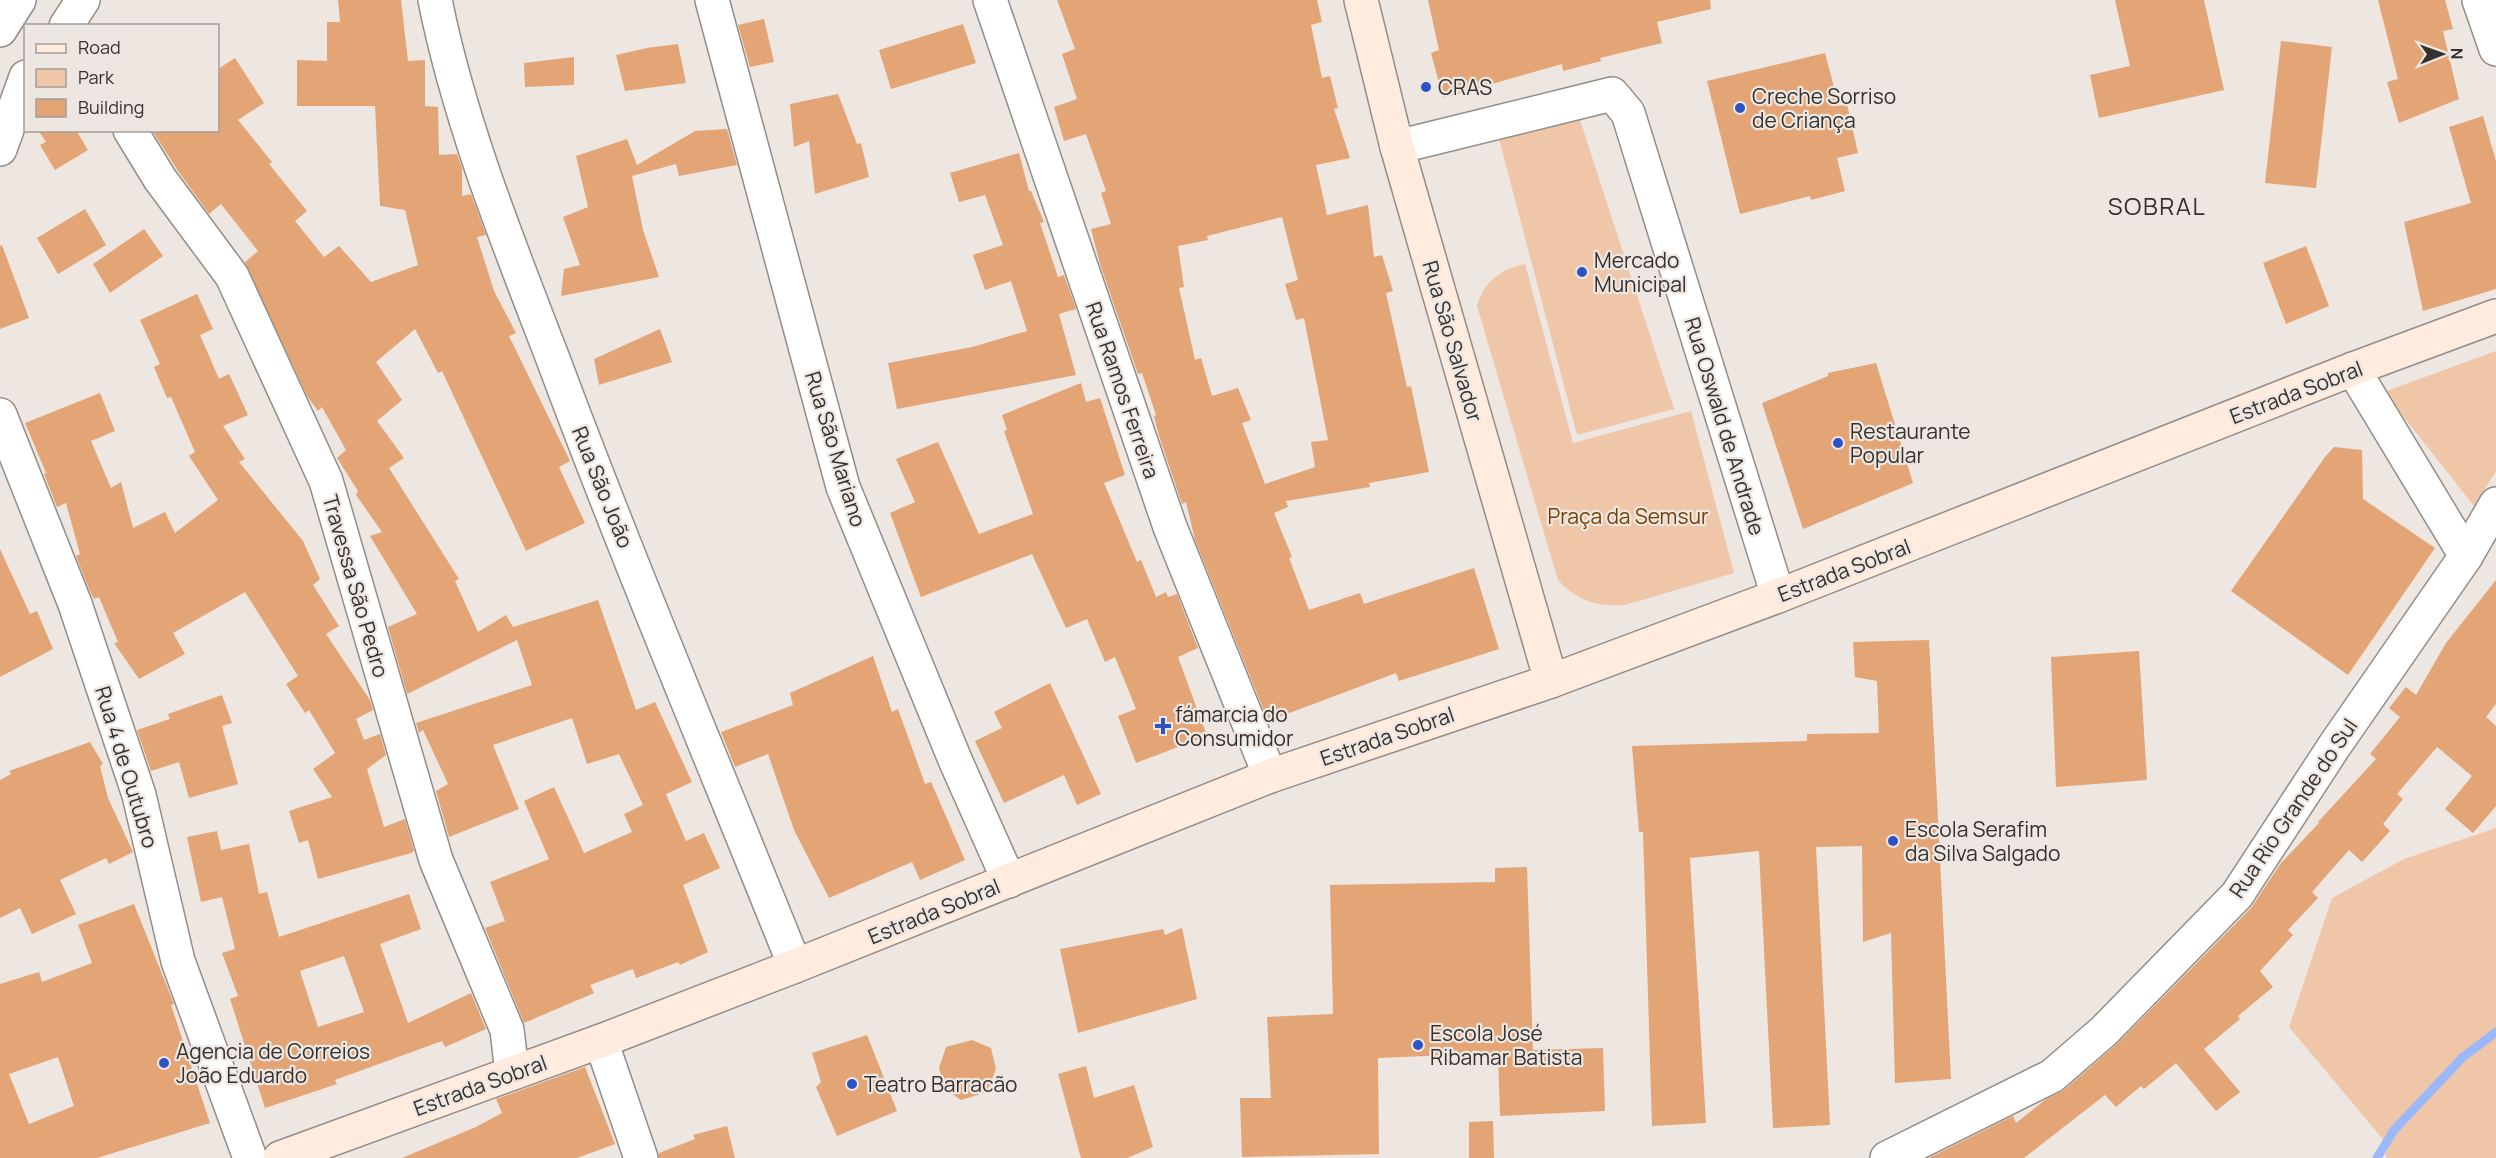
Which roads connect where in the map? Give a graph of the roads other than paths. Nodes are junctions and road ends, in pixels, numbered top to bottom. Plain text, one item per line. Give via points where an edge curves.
1 (19, 0) edge
2 (83, 0) edge
3 (435, 0) edge
4 (712, 0) edge
5 (990, 0) edge
6 (1361, 0) edge
7 (2479, 0) edge
8 (67, 24) edge
9 (0, 30) edge
10 (2496, 48) edge
11 (24, 83) edge
12 (131, 132) edge
13 (1397, 147) junction
14 (0, 149) edge
15 (2496, 316) edge
16 (2353, 369) junction
17 (0, 415) edge
18 (2496, 504) edge
19 (2466, 556) junction
20 (1778, 596) junction
21 (1551, 681) junction
22 (1270, 776) junction
23 (1009, 881) junction
24 (795, 966) junction
25 (601, 1041) junction
26 (512, 1073) junction
27 (250, 1158) edge
28 (280, 1158) edge
29 (641, 1158) edge
30 (1887, 1158) edge

1 - 9 street
2 - 8 street
3 - 24 street, Rua São João via 446,54 490,194 575,419
4 - 23 street, Rua São Mariano via 843,487
5 - 22 street, Rua Ramos Ferreira via 1170,527
6 - 13 street, Rua São Salvador
7 - 10 street
11 - 14 street
12 - 26 street, Travessa São Pedro via 160,179 232,276 326,481 436,860 507,1030
13 - 20 street, Rua Oswald de Andrade via 1612,94 1628,113
13 - 21 street, Rua São Salvador
15 - 16 street, Estrada Sobral
16 - 19 street
16 - 20 street, Estrada Sobral
17 - 27 street, Rua 4 de Outubro via 75,604 140,795 178,962
18 - 19 street, Rua Rio Grande do Sul
19 - 30 street, Rua Rio Grande do Sul via 2335,745 2237,896 2166,970 2052,1076
20 - 21 street, Estrada Sobral
21 - 22 street, Estrada Sobral
22 - 23 street, Estrada Sobral
23 - 24 street, Estrada Sobral
24 - 25 street, Estrada Sobral
25 - 26 street, Estrada Sobral
25 - 29 street
26 - 28 street, Estrada Sobral

